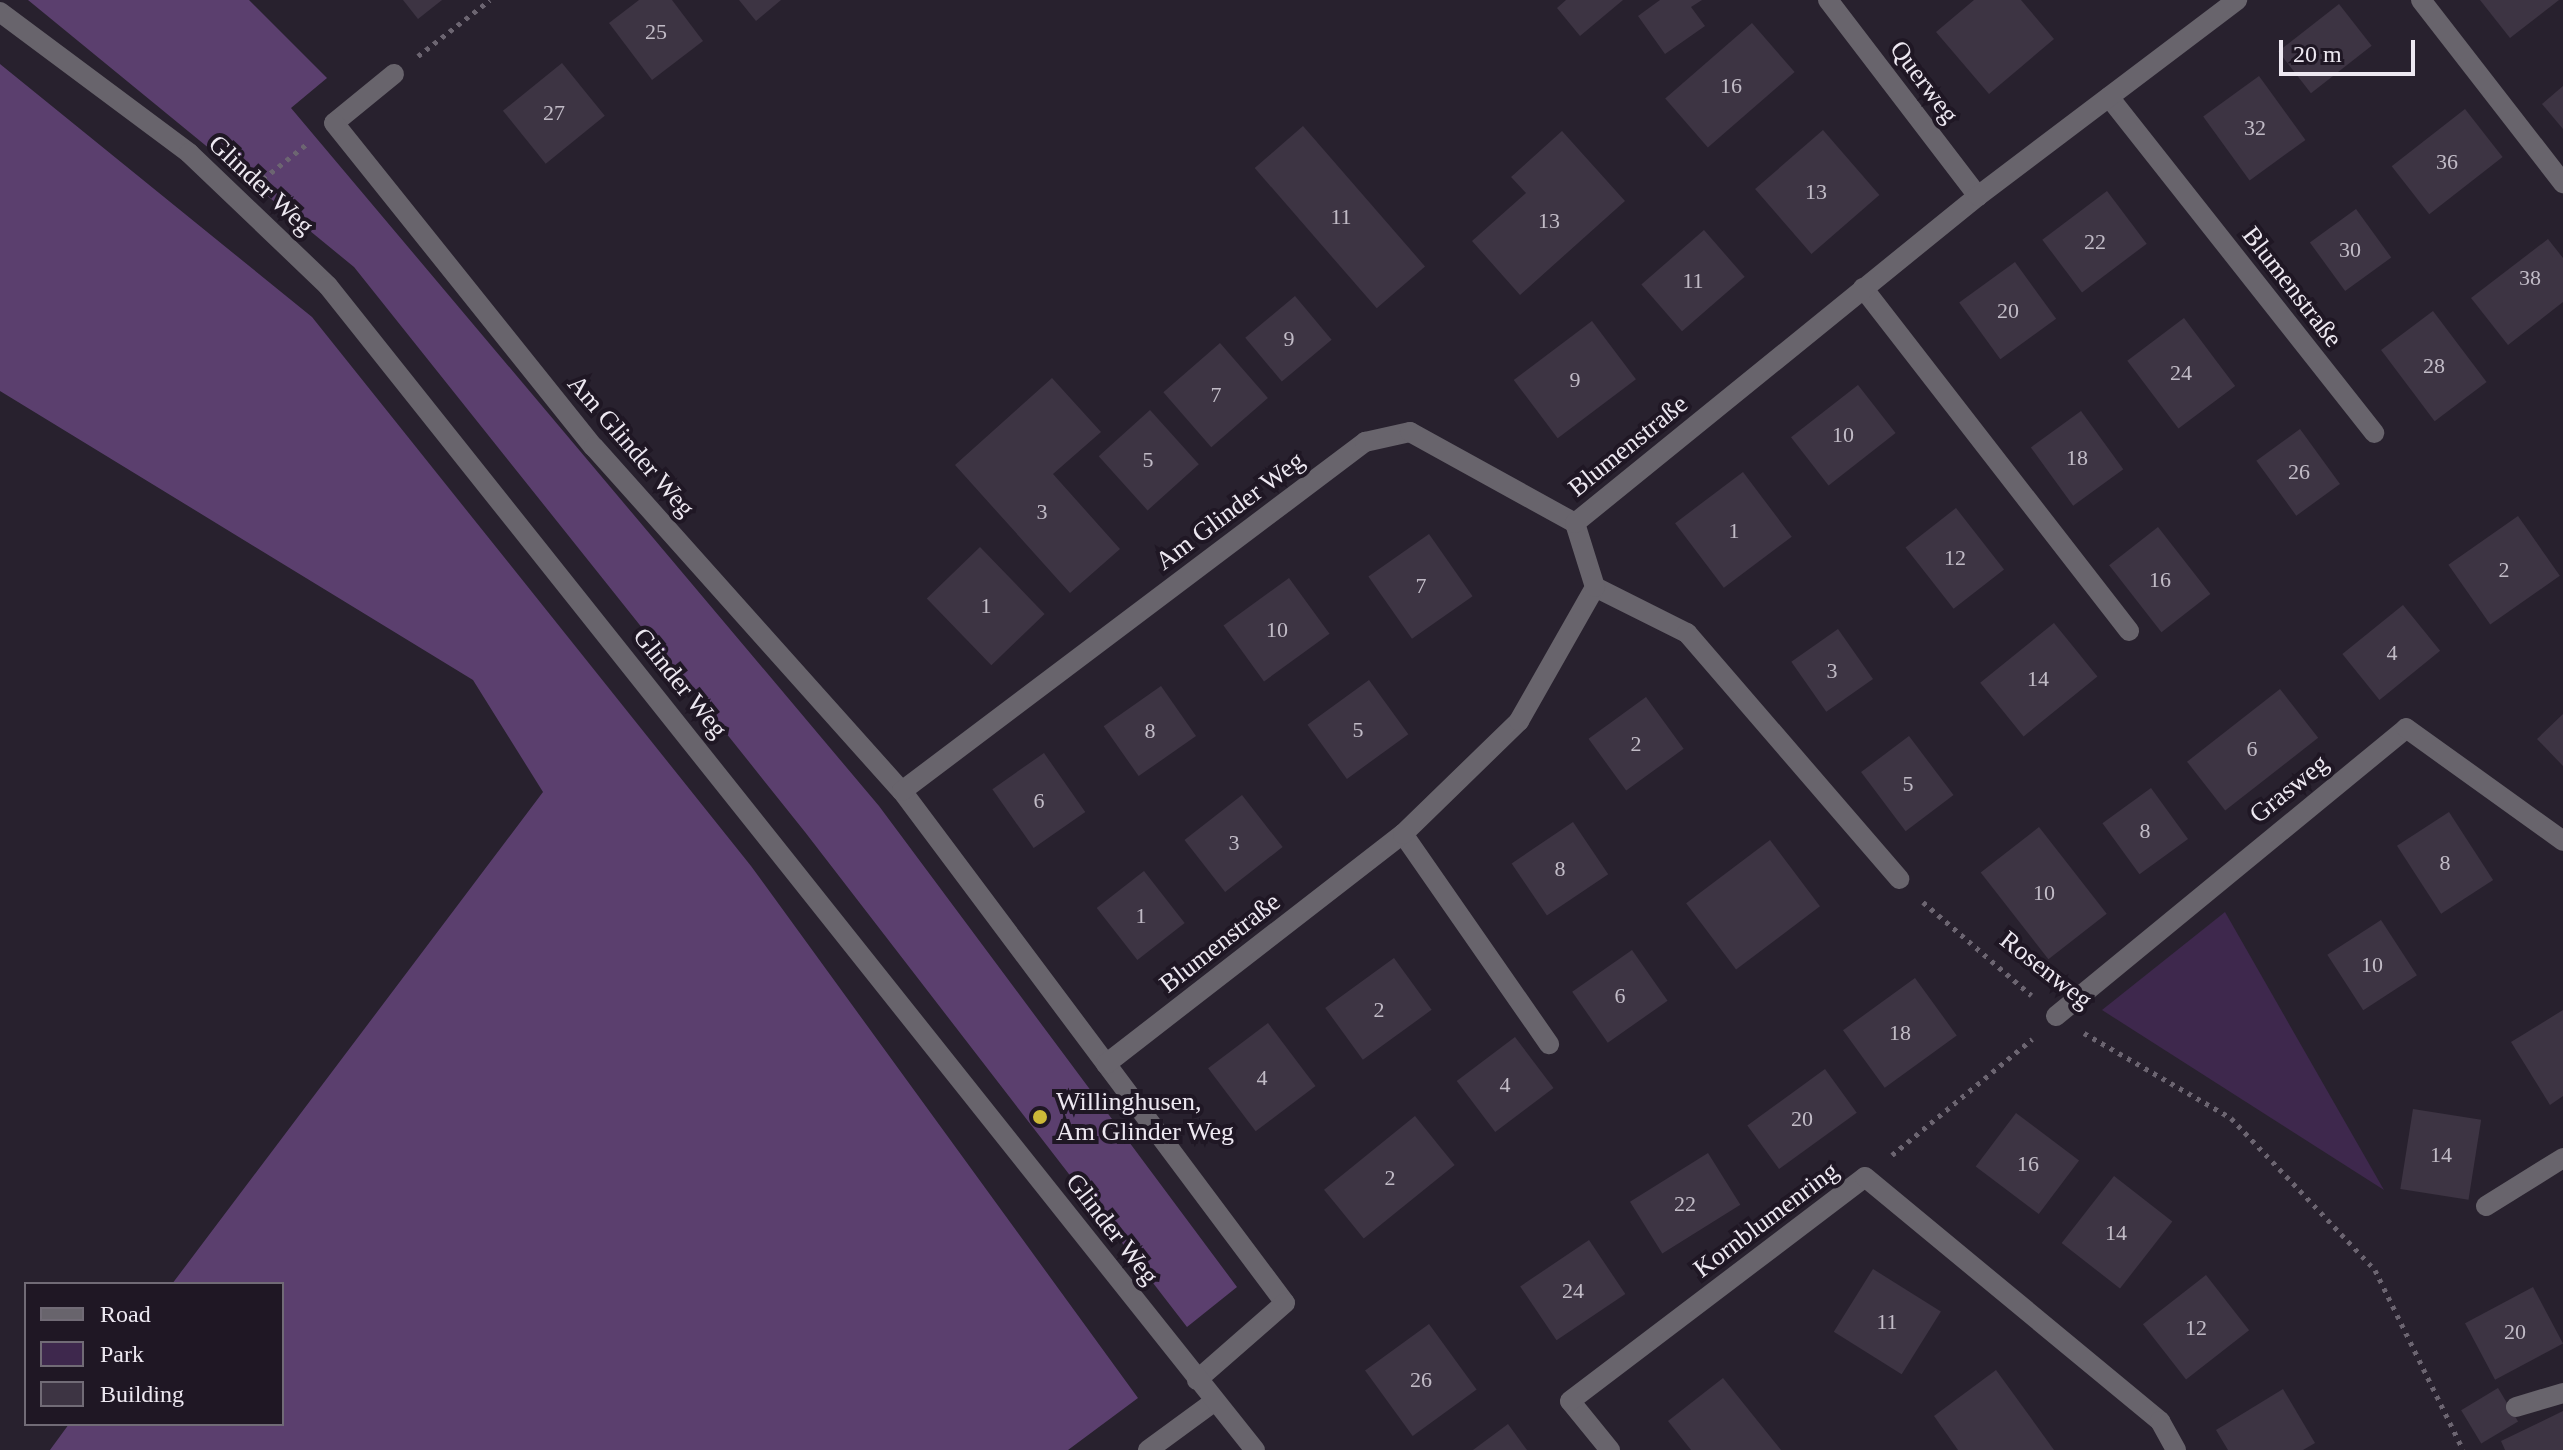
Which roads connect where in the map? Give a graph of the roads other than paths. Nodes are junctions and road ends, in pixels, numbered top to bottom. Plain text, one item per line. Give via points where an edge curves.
1 (1828, 0) edge
2 (2237, 0) edge
3 (2421, 0) edge
4 (0, 12) edge
5 (394, 74) road end
6 (2109, 97) junction
7 (2563, 183) edge
8 (1978, 196) junction
9 (1863, 288) junction
10 (2374, 433) dead end
11 (1575, 523) junction
12 (1595, 587) junction
13 (2129, 631) dead end
14 (902, 791) junction
15 (1403, 834) junction
16 (2563, 841) edge
17 (1899, 879) road end
18 (2056, 1016) road end
19 (1549, 1044) dead end
20 (1106, 1064) junction
21 (2563, 1158) edge
22 (2486, 1206) dead end
23 (1197, 1380) junction
24 (2563, 1393) edge
25 (1215, 1401) junction
26 (2516, 1407) dead end
27 (1148, 1450) edge
28 (1255, 1450) edge
29 (1610, 1450) edge
30 (2176, 1450) edge

1 - 8 street, Querweg
2 - 6 street, Blumenstraße
3 - 7 street
4 - 23 street, Glinder Weg via 189,153 328,286
5 - 14 street, Am Glinder Weg via 334,123 594,447
6 - 8 street, Blumenstraße
6 - 10 street, Blumenstraße
8 - 9 street, Blumenstraße
9 - 11 street, Blumenstraße
9 - 13 street
11 - 12 street, Blumenstraße
11 - 14 street, Am Glinder Weg via 1410,432 1365,442
12 - 15 street, Blumenstraße via 1519,721
12 - 17 street via 1687,633
14 - 20 street, Am Glinder Weg
15 - 19 street
15 - 20 street, Blumenstraße
16 - 18 street, Grasweg via 2406,728
20 - 23 street, Am Glinder Weg via 1285,1303
21 - 22 street
23 - 25 street, Glinder Weg
24 - 26 street
25 - 27 street
25 - 28 street, Glinder Weg
29 - 30 street, Kornblumenring via 1570,1401 1865,1177 2160,1421

